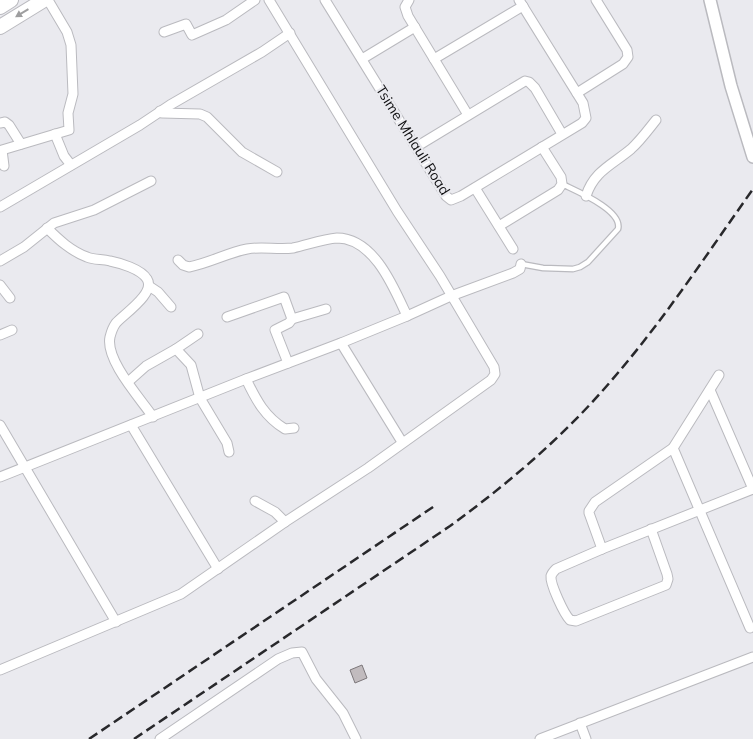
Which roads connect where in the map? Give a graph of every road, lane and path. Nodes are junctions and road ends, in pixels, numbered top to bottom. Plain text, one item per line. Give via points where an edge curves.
1 (11, 0) edge
2 (44, 0) edge
3 (48, 0) edge
4 (254, 0) edge
5 (269, 0) edge
6 (325, 0) edge
7 (409, 0) edge
8 (596, 0) edge
9 (710, 0) edge
10 (521, 3) edge
11 (0, 7) edge
12 (0, 27) edge
13 (415, 27) junction
14 (164, 32) dead end
15 (290, 33) junction
16 (362, 59) junction
17 (434, 59) junction
18 (577, 93) junction
19 (160, 111) junction
20 (468, 115) junction
21 (656, 120) dead end
22 (0, 123) edge
23 (55, 134) junction
24 (562, 134) junction
25 (21, 144) junction
26 (416, 147) junction
27 (542, 147) junction
28 (753, 157) edge
29 (71, 165) junction
30 (4, 166) dead end
31 (277, 172) dead end
32 (150, 182) dead end
33 (562, 184) junction
34 (475, 188) junction
35 (586, 196) junction
36 (0, 207) edge
37 (499, 226) junction
38 (47, 228) junction
39 (513, 249) dead end
40 (178, 260) dead end
41 (0, 261) edge
42 (521, 264) joint
43 (0, 285) edge
44 (149, 286) junction
45 (451, 296) junction
46 (10, 298) dead end
47 (171, 307) dead end
48 (326, 309) dead end
49 (407, 316) junction
50 (227, 317) dead end
51 (292, 319) junction
52 (12, 330) dead end
53 (198, 334) dead end
54 (0, 335) edge
55 (341, 343) junction
56 (176, 349) junction
57 (288, 363) junction
58 (719, 375) dead end
59 (246, 379) junction
60 (128, 382) junction
61 (710, 390) junction
62 (200, 398) junction
63 (153, 417) junction
64 (0, 425) edge
65 (131, 426) junction
66 (294, 428) dead end
67 (402, 442) junction
68 (673, 448) junction
69 (229, 452) dead end
70 (25, 467) junction
71 (0, 477) edge
72 (753, 489) edge
73 (255, 501) dead end
74 (700, 510) junction
75 (285, 522) junction
76 (651, 529) junction
77 (602, 549) junction
78 (218, 569) junction
79 (116, 622) junction
80 (750, 628) dead end
81 (753, 657) edge
82 (0, 670) edge
83 (580, 724) junction
84 (160, 739) edge
85 (356, 739) edge
86 (540, 739) edge
87 (586, 739) edge

1 - 11 main road
2 -> 12 main road
3 - 23 street via 71,45 73,94 68,113 69,130
4 - 14 street via 226,20 192,35 186,24
5 - 15 street
6 - 16 street, Tsime Mhlauli Road
7 - 13 street via 405,7
8 - 18 street via 628,56 623,64
9 - 28 main road
10 - 17 street
10 - 18 street
13 - 16 street
13 - 17 street
15 - 19 street
15 - 45 street
16 - 26 street, Tsime Mhlauli Road
17 - 20 street
18 - 24 street, Tsime Mhlauli Road via 586,118
19 - 29 street
19 - 31 street via 207,117 242,152
20 - 24 street via 525,81 535,88
20 - 26 street
21 - 35 street via 632,149 607,166 590,183
22 - 25 street via 9,125
23 - 25 street
23 - 29 street
24 - 27 street, Tsime Mhlauli Road
25 - 30 street via 1,151
26 - 34 street, Tsime Mhlauli Road via 451,200
27 - 33 street via 561,176
27 - 34 street, Tsime Mhlauli Road
29 - 36 street
32 - 38 street via 94,210
33 - 35 lane
33 - 37 street via 558,190
34 - 37 street
35 - 42 lane via 615,215 619,225 614,235 580,267 543,268
37 - 39 street
38 - 41 street
38 - 44 street via 87,257 110,261 142,274
40 - 49 street via 189,267 246,249 288,248 336,238 348,240 361,245 375,259
42 - 45 street via 513,274
43 - 46 street
44 - 47 street
44 - 60 street via 144,296 114,325 110,338 110,352
45 - 49 street
45 - 67 street via 494,367 495,374
48 - 51 street
49 - 55 street
50 - 51 street via 284,297
51 - 57 street via 289,324 275,330
52 - 54 street
53 - 56 street
55 - 57 street
55 - 67 street
56 - 60 street via 146,366
56 - 62 street via 191,365
57 - 59 street
58 - 61 street
59 - 62 street
59 - 66 street via 267,415 285,429
60 - 63 street
61 - 68 street
61 - 72 street
62 - 63 street
62 - 69 street
63 - 65 street
64 - 70 street
65 - 70 street
65 - 78 street
67 - 75 street
68 - 74 street
68 - 77 street via 591,506 588,513
70 - 71 street
70 - 79 street
72 - 74 street
73 - 75 street
74 - 76 street
74 - 80 street
75 - 78 street
76 - 77 street
76 - 77 street via 667,574 666,584 576,621 570,620 564,614 552,573
78 - 79 street via 181,594
79 - 82 street
81 - 83 street
83 - 86 street
83 - 87 street
84 - 85 street via 278,659 302,652

